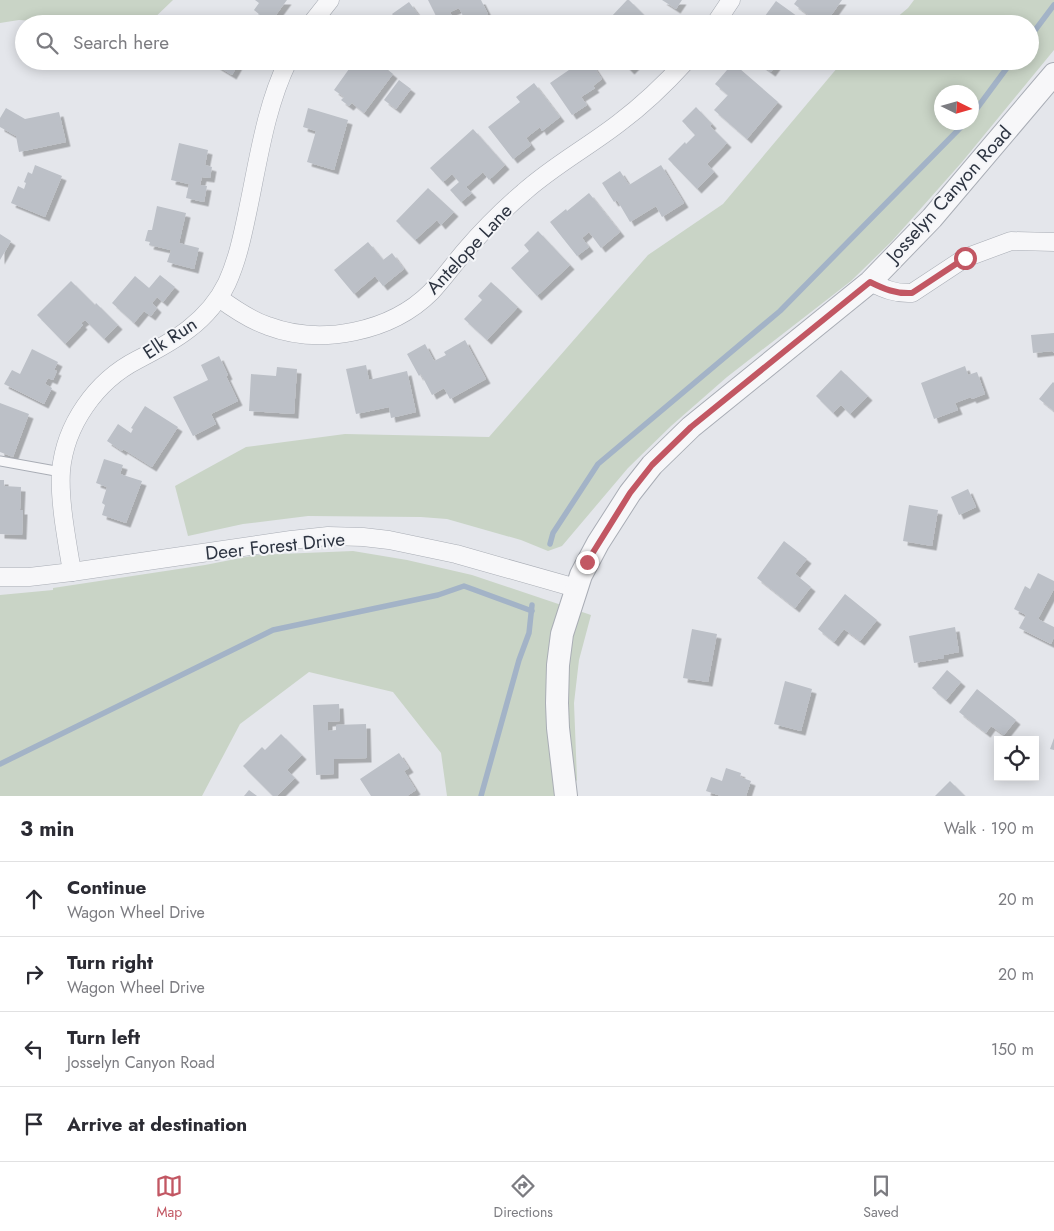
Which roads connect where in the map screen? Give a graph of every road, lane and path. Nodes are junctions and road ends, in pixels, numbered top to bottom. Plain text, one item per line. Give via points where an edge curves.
1 (330, 0) edge
2 (731, 0) edge
3 (318, 15) edge
4 (722, 15) edge
5 (284, 70) edge
6 (677, 70) edge
7 (1054, 74) edge
8 (1054, 242) edge
9 (870, 282) junction
10 (219, 298) junction
11 (0, 461) edge
12 (61, 472) junction
13 (72, 572) junction
14 (0, 577) edge
15 (576, 588) junction
16 (566, 796) edge

1 - 3 street
2 - 4 street
5 - 10 street, Elk Run via 267,120 238,254
6 - 10 street, Antelope Lane via 620,123 524,192 484,230 417,304 382,323 343,333 300,333 257,322
7 - 9 street, Josselyn Canyon Road via 932,218
8 - 9 street via 1011,241 965,258 912,293 892,292
9 - 15 street, Josselyn Canyon Road via 691,427 652,465 604,534
10 - 12 street, Elk Run via 188,330 123,367 100,388 73,428
11 - 12 lane
12 - 13 street, Elk Run
13 - 14 street, Deer Forest Drive
13 - 15 street, Deer Forest Drive via 291,540 363,537 456,554
15 - 16 street, Josselyn Canyon Road via 562,634 558,665 558,728

